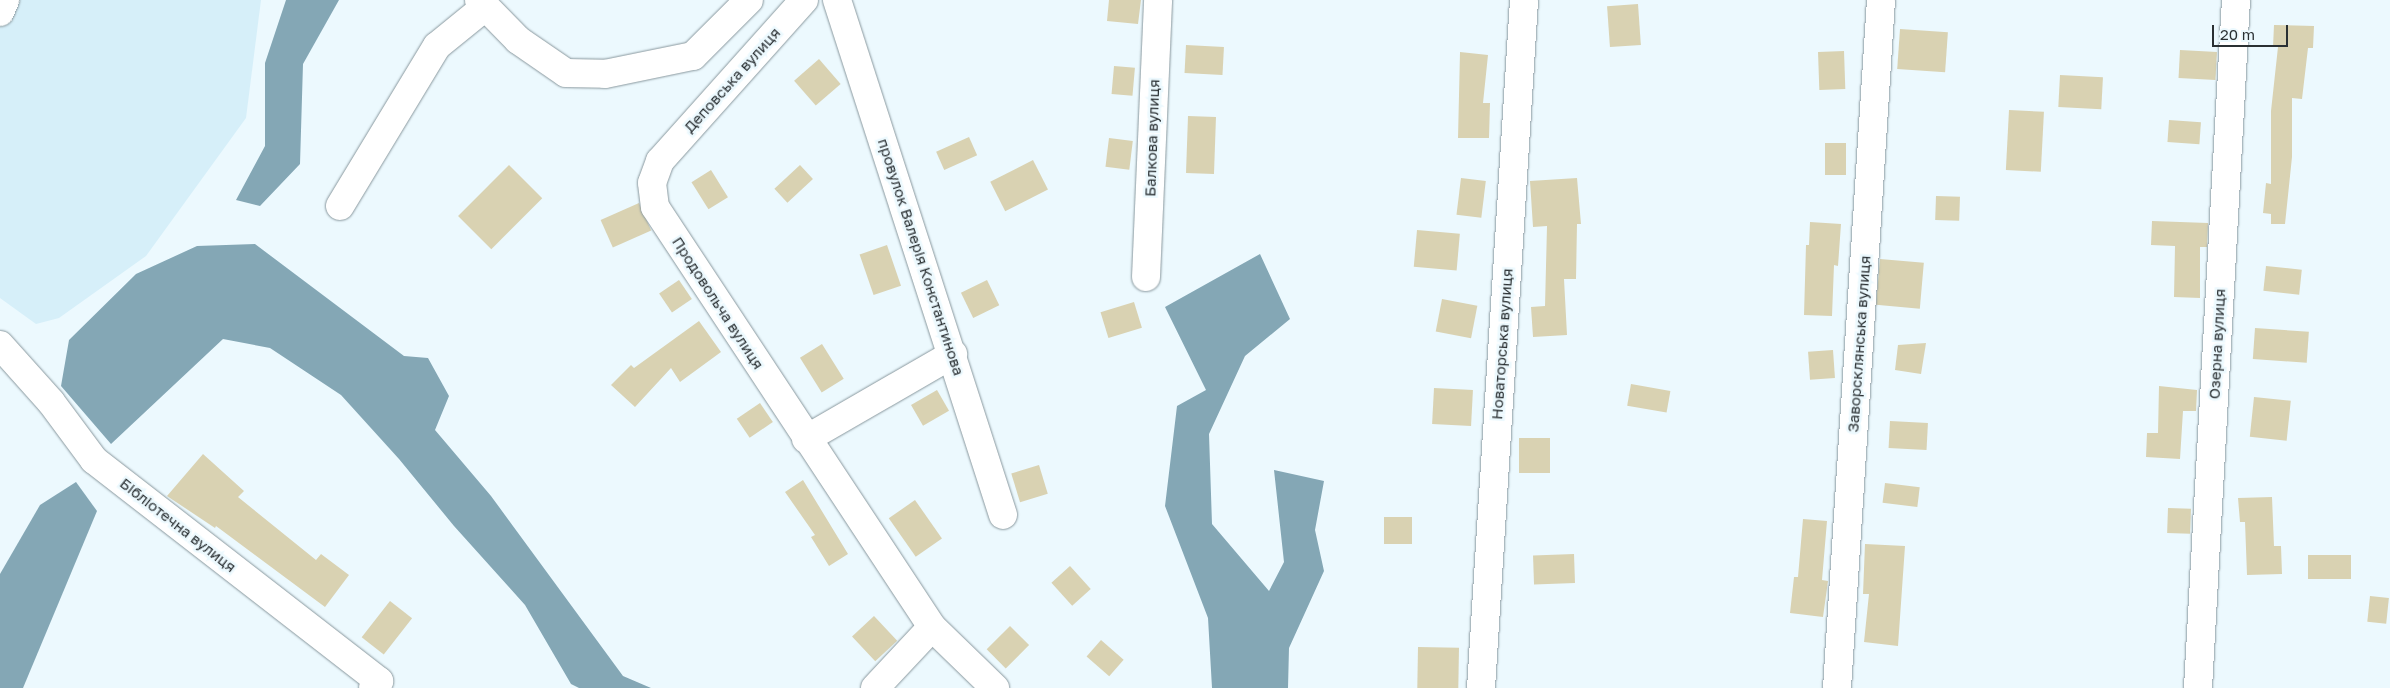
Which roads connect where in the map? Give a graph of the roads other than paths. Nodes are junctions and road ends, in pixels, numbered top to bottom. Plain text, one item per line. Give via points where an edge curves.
1 (5, 0) edge
2 (749, 0) edge
3 (804, 0) edge
4 (837, 0) edge
5 (1158, 0) edge
6 (1524, 0) edge
7 (1881, 0) edge
8 (2236, 0) edge
9 (482, 4) edge
10 (0, 12) edge
11 (660, 161) joint
12 (340, 206) dead end
13 (1146, 277) dead end
14 (0, 345) edge
15 (953, 354) junction
16 (806, 439) junction
17 (1003, 515) dead end
18 (932, 627) junction
19 (380, 686) edge
20 (875, 688) edge
21 (995, 688) edge
22 (1481, 688) edge
23 (1838, 688) edge
24 (2198, 688) edge

1 - 10 street
2 - 9 street via 693,56 605,74 566,73 518,40
3 - 11 street, Деповська вулиця
4 - 15 street, провулок Валерія Константинова
5 - 13 street, Балкова вулиця
6 - 22 street, Новаторська вулиця
7 - 23 street, Заворсклянська вулиця
8 - 24 street, Озерна вулиця
9 - 12 street via 436,46
11 - 16 street, Продовольча вулиця via 652,183 655,206
14 - 19 street, Бібліотечна вулиця via 52,402 94,460
15 - 16 street
15 - 17 street, провулок Валерія Константинова
16 - 18 street, Продовольча вулиця
18 - 20 street
18 - 21 street, Продовольча вулиця

